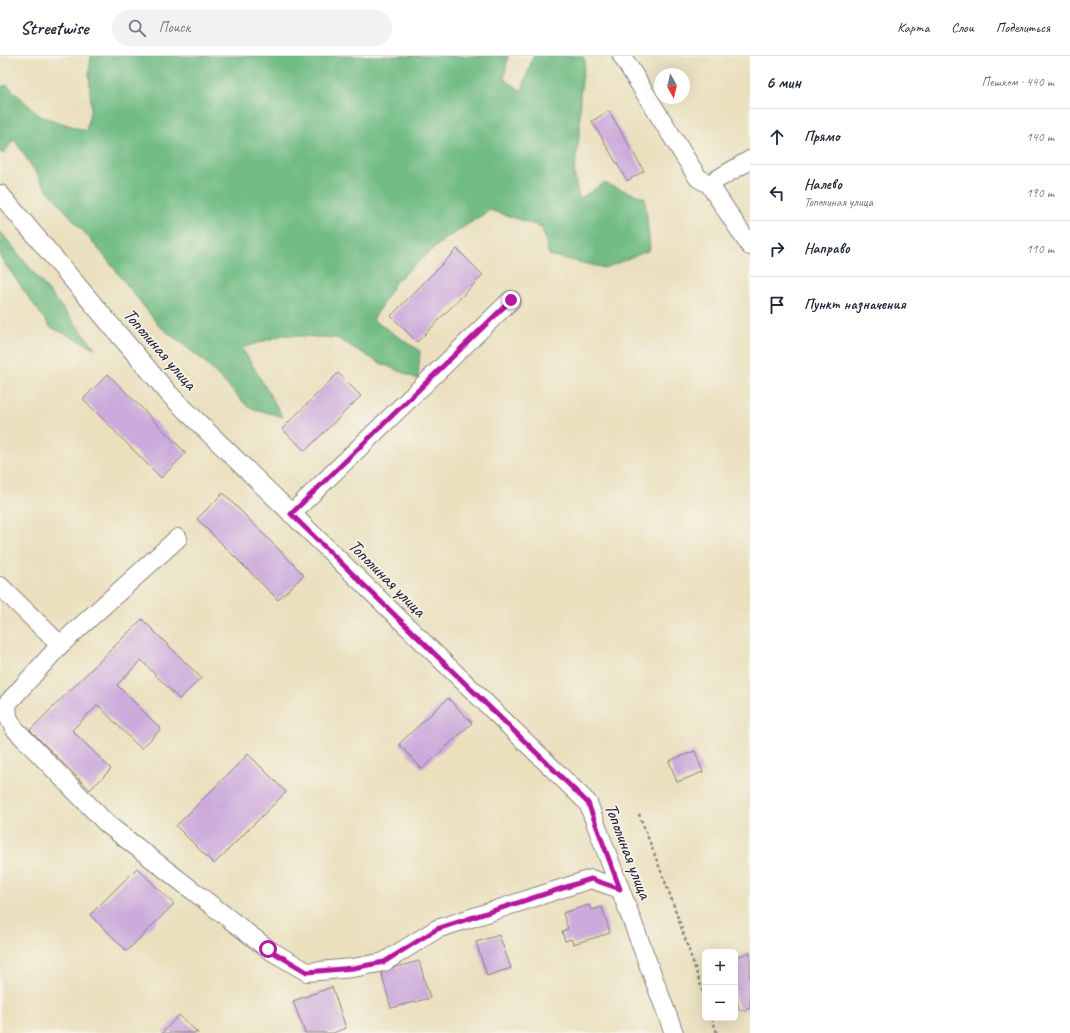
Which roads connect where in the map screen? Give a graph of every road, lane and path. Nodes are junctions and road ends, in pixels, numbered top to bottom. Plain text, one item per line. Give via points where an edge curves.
1 (622, 56) edge
2 (750, 160) edge
3 (709, 184) junction
4 (0, 194) edge
5 (750, 246) edge
6 (511, 300) dead end
7 (291, 514) junction
8 (178, 538) dead end
9 (0, 586) edge
10 (60, 645) junction
11 (639, 814) dead end
12 (620, 889) junction
13 (702, 989) edge
14 (713, 1021) edge
15 (674, 1033) edge
16 (717, 1033) edge

1 - 3 street via 698,178
2 - 3 street
3 - 5 street
4 - 7 street, Тополиная улица via 170,395
6 - 7 street
7 - 12 street, Тополиная улица via 588,803
8 - 10 street
9 - 10 street
10 - 12 street via 6,704 8,717 14,728 108,824 268,949 307,972 384,962 437,929 591,879
11 - 13 path
12 - 15 street, Тополиная улица
14 - 16 path

